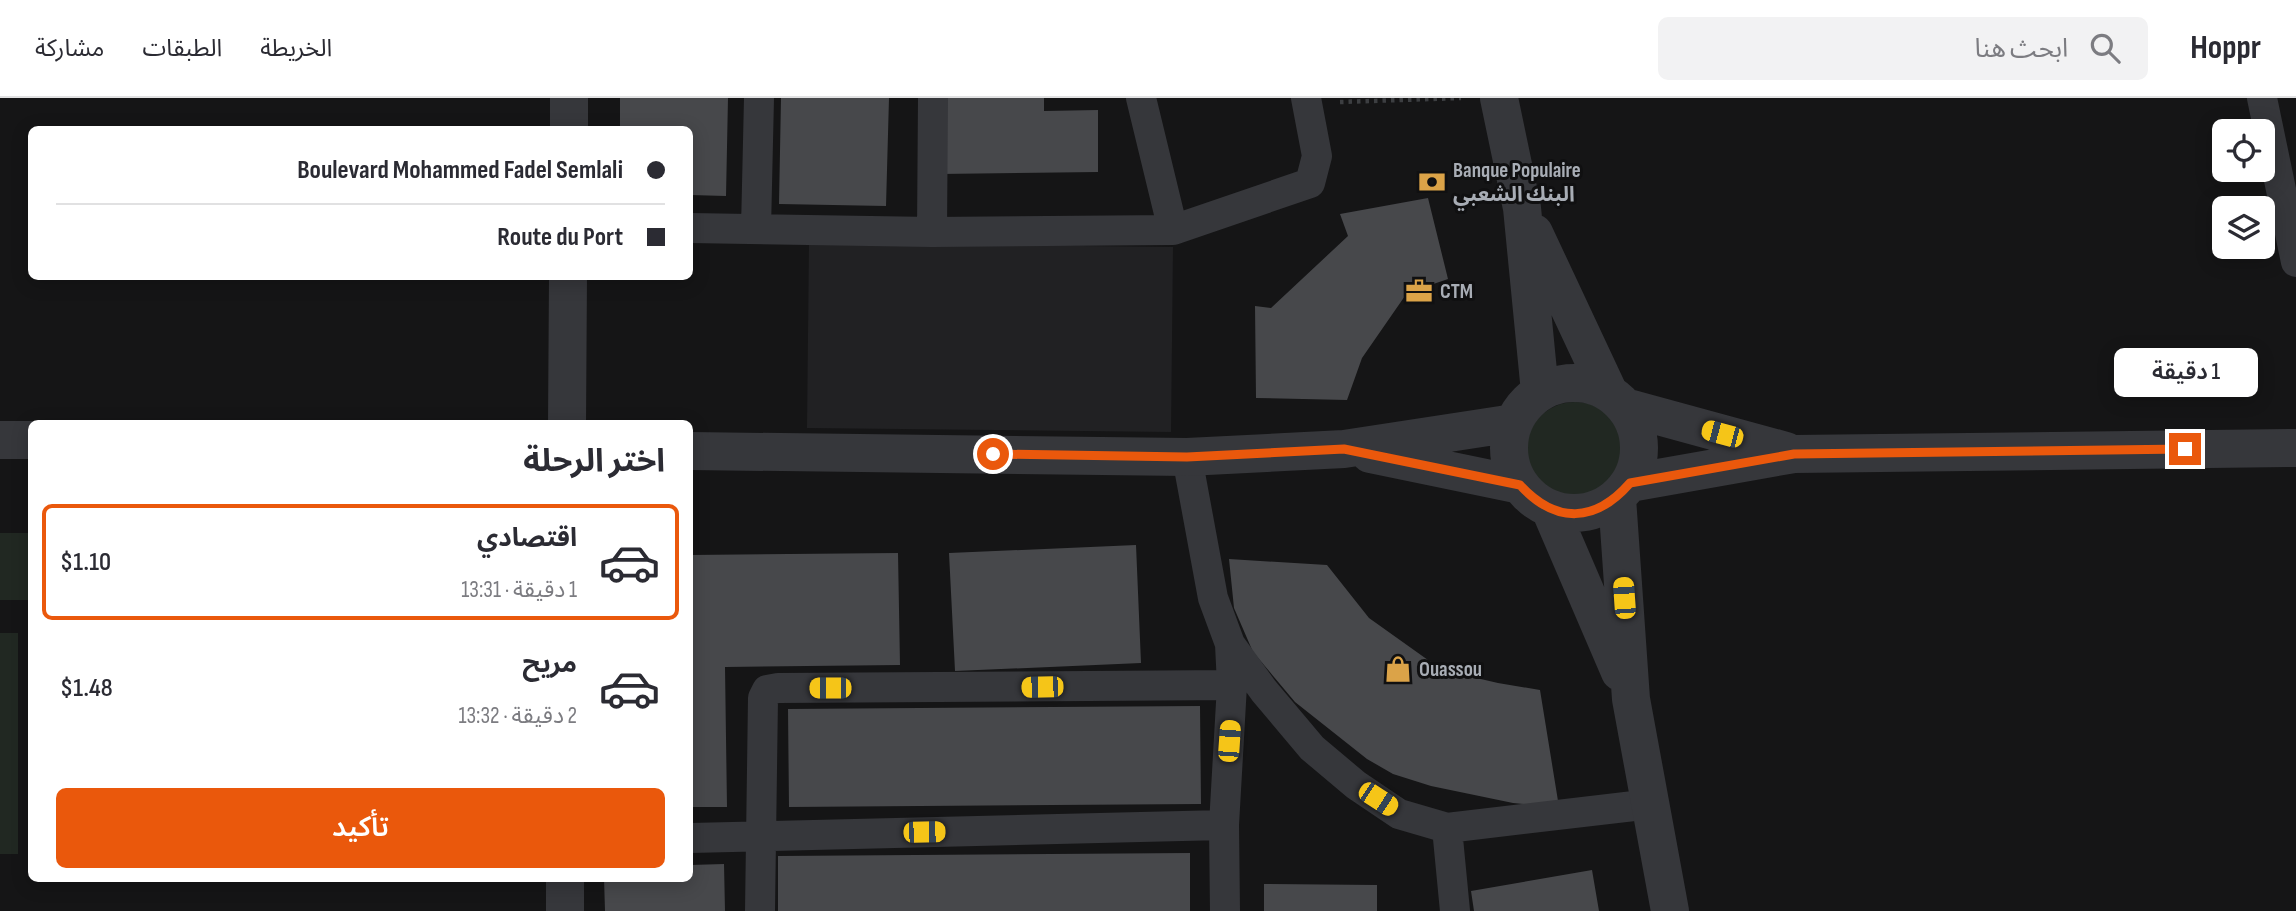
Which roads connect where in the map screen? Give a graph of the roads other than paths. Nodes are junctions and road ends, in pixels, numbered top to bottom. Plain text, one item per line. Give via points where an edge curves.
1 (569, 98) edge
2 (759, 98) edge
3 (933, 98) edge
4 (1142, 98) edge
5 (1499, 98) edge
6 (2262, 98) edge
7 (1306, 101) edge
8 (569, 126) edge
9 (1522, 208) junction
10 (693, 228) edge
11 (756, 229) junction
12 (1173, 230) junction
13 (932, 232) junction
14 (2296, 262) edge
15 (568, 280) edge
16 (1540, 392) junction
17 (1617, 400) junction
18 (567, 420) edge
19 (1514, 423) junction
20 (0, 440) edge
21 (28, 440) edge
22 (2296, 448) edge
23 (1344, 449) junction
24 (693, 451) edge
25 (1794, 454) junction
26 (1187, 457) junction
27 (1520, 485) junction
28 (1623, 491) junction
29 (1550, 509) junction
30 (1230, 644) junction
31 (1232, 685) junction
32 (1631, 699) junction
33 (1651, 804) junction
34 (1224, 825) junction
35 (1447, 828) junction
36 (761, 836) junction
37 (693, 838) edge
38 (565, 882) edge
39 (565, 911) edge
40 (760, 911) edge
41 (1225, 911) edge
42 (1455, 911) edge
43 (1670, 911) edge

1 - 8 street
2 - 11 street
3 - 13 street
4 - 12 street
5 - 9 street
6 - 14 street
7 - 12 street via 1317,156 1310,183
9 - 16 street
9 - 17 street
10 - 11 street
11 - 13 street
12 - 13 street
15 - 18 street
16 - 17 street via 1574,382 1592,385
16 - 19 street via 1524,405
17 - 25 street
17 - 28 street via 1635,425 1639,444 1637,464
19 - 23 street
19 - 27 street via 1508,443 1510,465
20 - 21 street
22 - 25 street
23 - 26 street
23 - 27 street
24 - 26 street
25 - 28 street
26 - 30 street via 1213,598
27 - 29 street
28 - 29 street via 1602,508 1585,513
28 - 32 street
29 - 32 street
30 - 31 street
30 - 35 street via 1312,748 1399,814
31 - 34 street
31 - 36 street via 767,690 763,698
32 - 33 street
33 - 35 street
33 - 43 street
34 - 36 street
34 - 41 street
35 - 42 street
36 - 37 street
36 - 40 street
38 - 39 street

